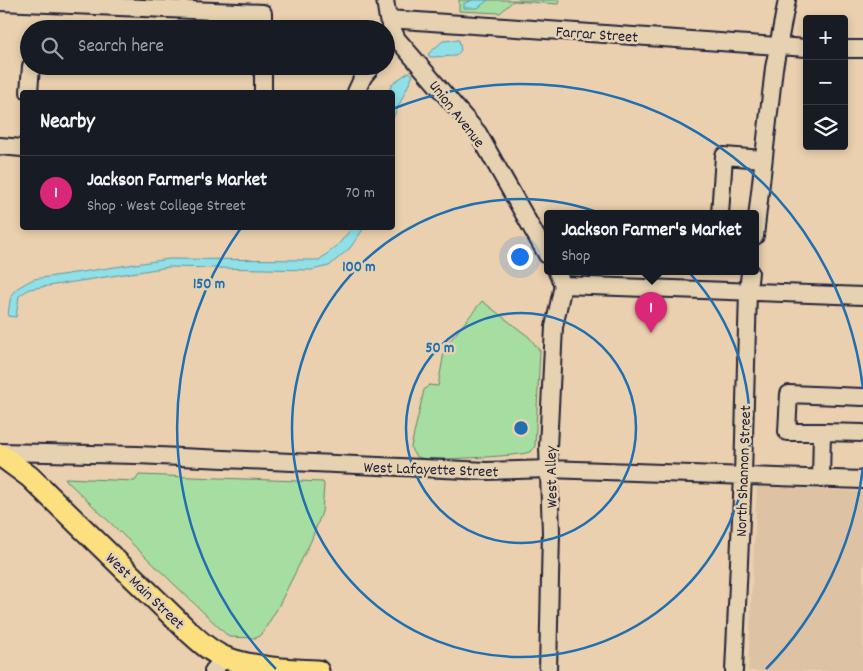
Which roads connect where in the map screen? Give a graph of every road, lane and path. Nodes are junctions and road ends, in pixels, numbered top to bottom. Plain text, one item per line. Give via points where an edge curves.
1 (385, 0) edge
2 (787, 0) edge
3 (0, 2) edge
4 (388, 19) joint
5 (249, 20) edge
6 (778, 46) junction
7 (395, 48) edge
8 (803, 48) edge
9 (848, 49) edge
10 (863, 49) edge
11 (30, 75) edge
12 (263, 75) edge
13 (365, 75) edge
14 (29, 90) edge
15 (263, 90) edge
16 (357, 90) edge
17 (0, 146) edge
18 (20, 148) edge
19 (763, 159) junction
20 (720, 210) edge
21 (757, 210) edge
22 (544, 249) edge
23 (750, 275) edge
24 (563, 276) edge
25 (748, 291) junction
26 (863, 296) edge
27 (863, 397) edge
28 (822, 432) junction
29 (863, 433) edge
30 (0, 453) edge
31 (548, 469) junction
32 (743, 475) junction
33 (821, 479) junction
34 (863, 480) edge
35 (219, 664) edge
36 (305, 671) edge
37 (548, 671) edge
38 (734, 671) edge

1 - 4 street, Union Avenue
2 - 6 street
3 - 5 street
4 - 6 street, Farrar Street
6 - 8 street, Farrar Street
6 - 19 street
7 - 22 street, Union Avenue via 478,133
9 - 10 street
11 - 14 street
12 - 15 street
13 - 16 street
17 - 18 street
19 - 20 street via 724,156
19 - 21 street
23 - 25 street, North Shannon Street
24 - 25 street
24 - 31 street, West Alley via 554,327
25 - 26 street
25 - 32 street, North Shannon Street
27 - 28 street via 788,394 787,432
28 - 29 street
28 - 33 street
30 - 31 street, West Lafayette Street via 157,456 487,472
30 - 35 main road, West Main Street via 30,477 207,646
31 - 32 street, West Lafayette Street
31 - 37 street, West Alley via 551,532
32 - 33 street, West Lafayette Street
32 - 38 street, North Shannon Street
33 - 34 street, West Lafayette Street
35 - 36 main road, West Main Street via 247,663

